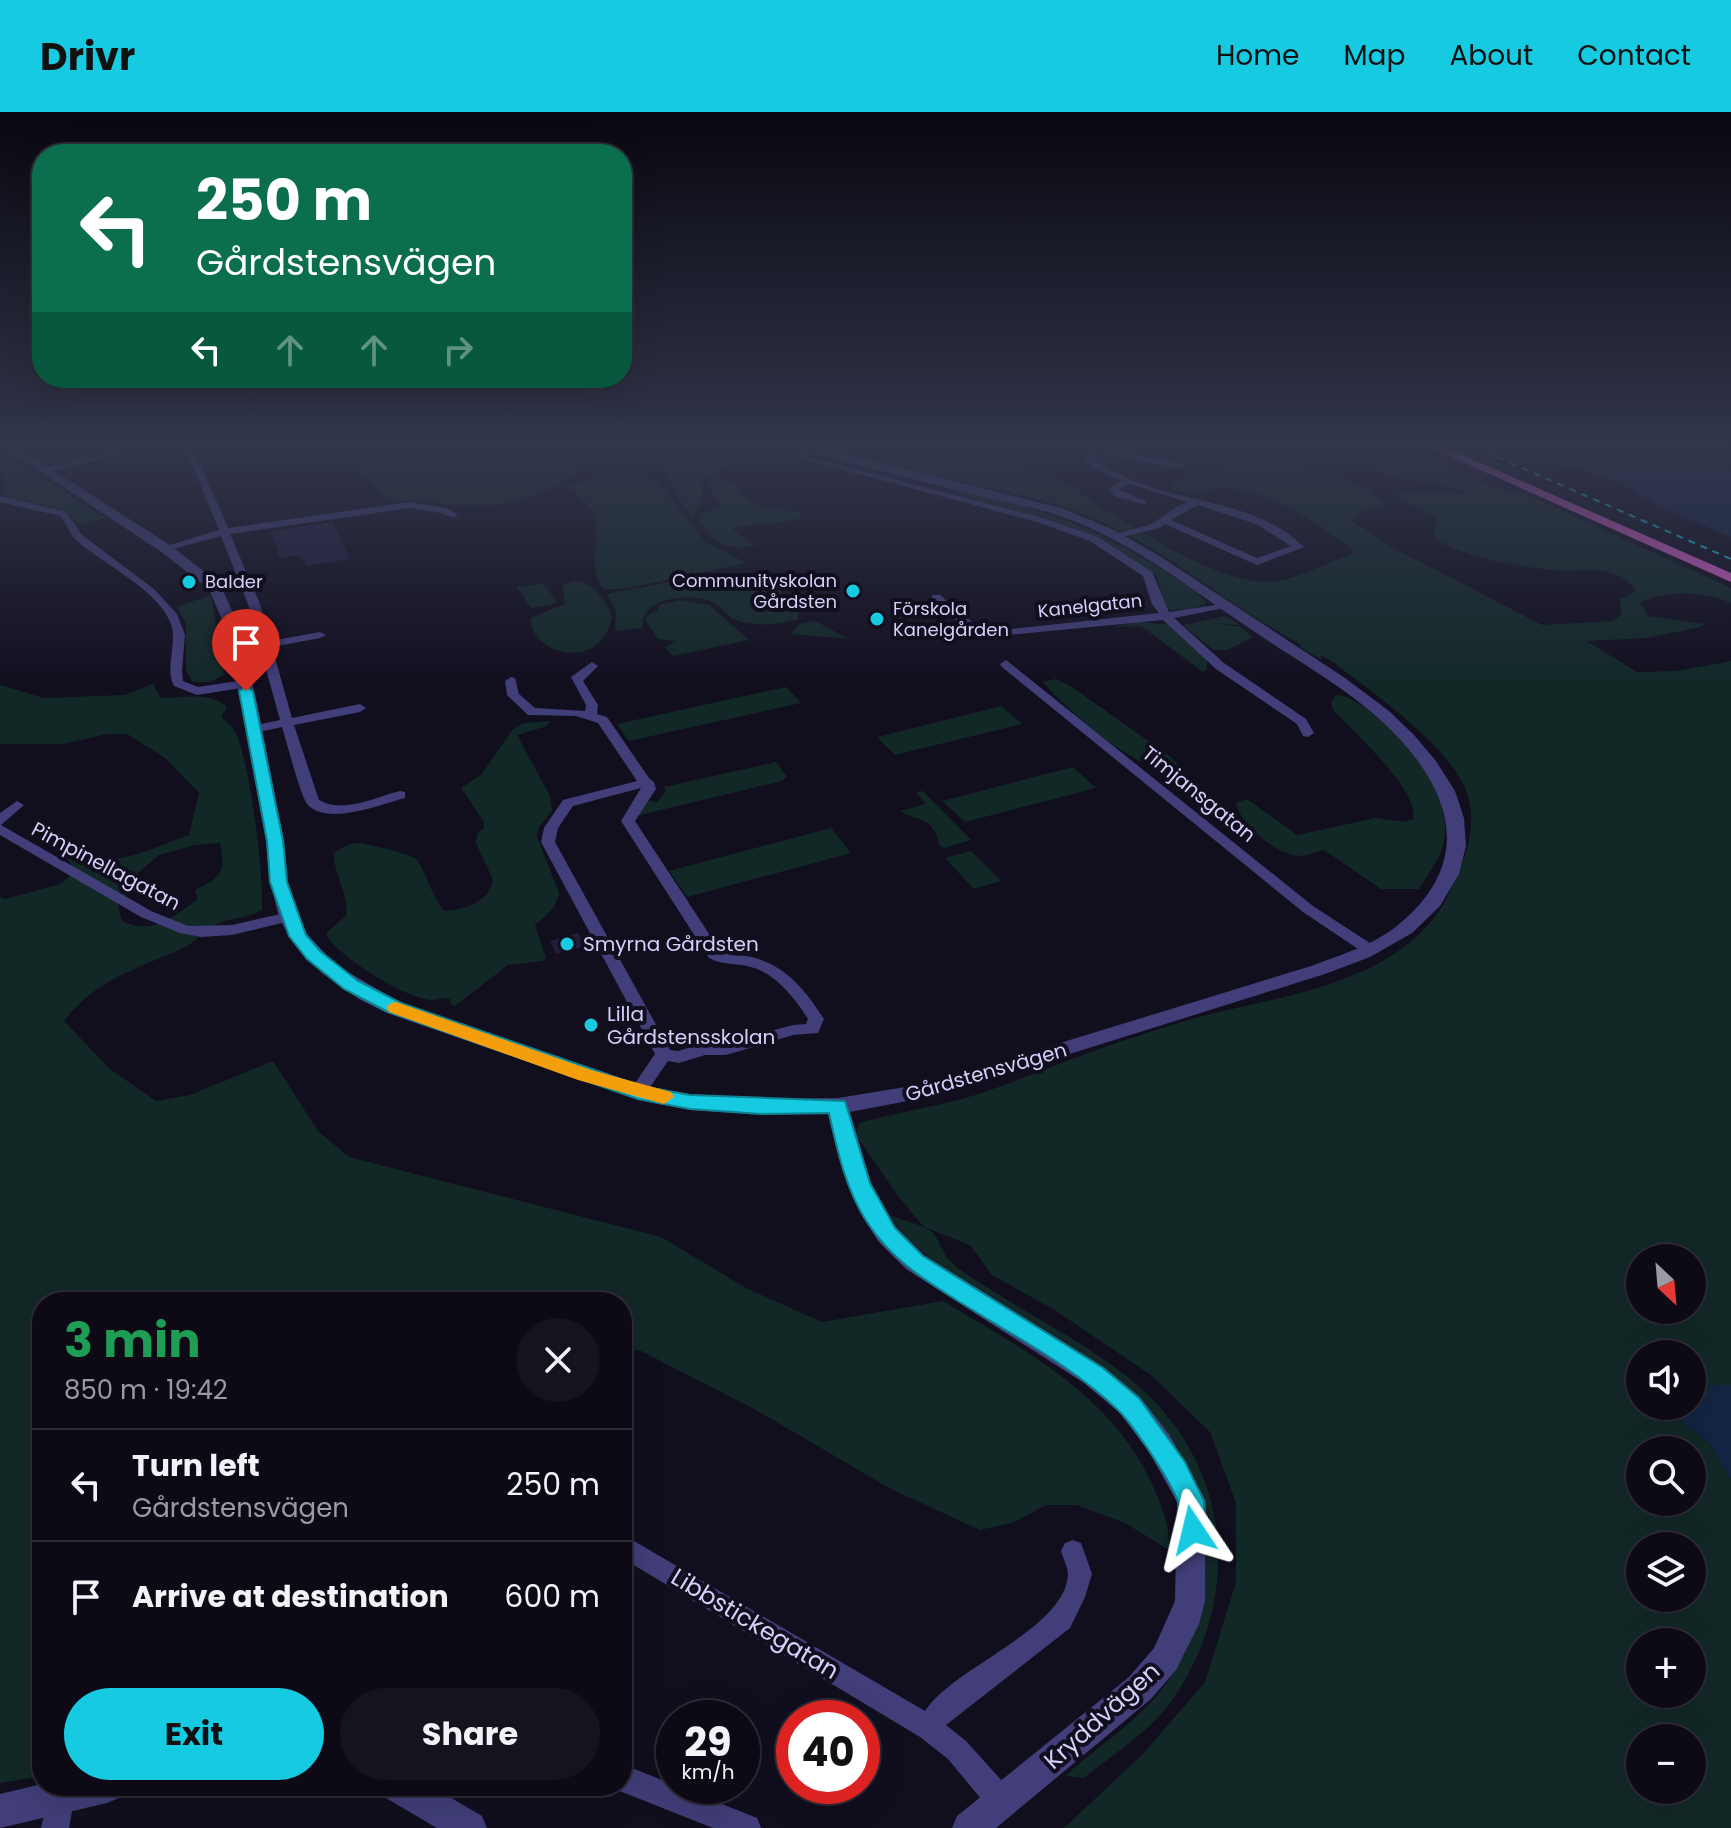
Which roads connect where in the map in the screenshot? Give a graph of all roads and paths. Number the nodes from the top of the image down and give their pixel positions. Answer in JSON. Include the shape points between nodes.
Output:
{"nodes":[{"id":1,"x":73,"y":527,"type":"edge"},
{"id":2,"x":133,"y":527,"type":"edge"},
{"id":3,"x":222,"y":527,"type":"edge"},
{"id":4,"x":258,"y":527,"type":"edge"},
{"id":5,"x":1060,"y":527,"type":"edge"},
{"id":6,"x":1093,"y":527,"type":"edge"},
{"id":7,"x":1147,"y":527,"type":"edge"},
{"id":8,"x":1179,"y":527,"type":"edge"},
{"id":9,"x":1268,"y":527,"type":"edge"},
{"id":10,"x":1616,"y":527,"type":"edge"},
{"id":11,"x":1631,"y":527,"type":"edge"},
{"id":12,"x":224,"y":532,"type":"junction"},
{"id":13,"x":1117,"y":537,"type":"junction"},
{"id":14,"x":165,"y":548,"type":"junction"},
{"id":15,"x":1731,"y":571,"type":"edge"},
{"id":16,"x":1731,"y":578,"type":"edge"},
{"id":17,"x":936,"y":597,"type":"dead end"},
{"id":18,"x":1225,"y":605,"type":"junction"},
{"id":19,"x":1166,"y":616,"type":"junction"},
{"id":20,"x":320,"y":635,"type":"dead end"},
{"id":21,"x":266,"y":645,"type":"junction"},
{"id":22,"x":1006,"y":664,"type":"dead end"},
{"id":23,"x":592,"y":666,"type":"dead end"},
{"id":24,"x":511,"y":681,"type":"dead end"},
{"id":25,"x":244,"y":684,"type":"junction"},
{"id":26,"x":360,"y":708,"type":"dead end"},
{"id":27,"x":591,"y":714,"type":"junction"},
{"id":28,"x":286,"y":722,"type":"junction"},
{"id":29,"x":255,"y":729,"type":"junction"},
{"id":30,"x":1308,"y":733,"type":"dead end"},
{"id":31,"x":647,"y":782,"type":"junction"},
{"id":32,"x":400,"y":795,"type":"dead end"},
{"id":33,"x":17,"y":805,"type":"dead end"},
{"id":34,"x":0,"y":821,"type":"edge"},
{"id":35,"x":0,"y":829,"type":"edge"},
{"id":36,"x":289,"y":917,"type":"junction"},
{"id":37,"x":1370,"y":950,"type":"junction"},
{"id":38,"x":664,"y":1054,"type":"junction"},
{"id":39,"x":638,"y":1092,"type":"junction"},
{"id":40,"x":838,"y":1106,"type":"junction"},
{"id":41,"x":632,"y":1551,"type":"edge"},
{"id":42,"x":1073,"y":1551,"type":"dead end"},
{"id":43,"x":929,"y":1728,"type":"junction"},
{"id":44,"x":632,"y":1782,"type":"edge"},
{"id":45,"x":88,"y":1796,"type":"edge"},
{"id":46,"x":415,"y":1796,"type":"edge"},
{"id":47,"x":1002,"y":1802,"type":"junction"},
{"id":48,"x":0,"y":1811,"type":"edge"},
{"id":49,"x":58,"y":1812,"type":"edge"},
{"id":50,"x":470,"y":1828,"type":"edge"},
{"id":51,"x":747,"y":1828,"type":"edge"},
{"id":52,"x":969,"y":1828,"type":"edge"}],
"edges":[{"from":1,"to":25,"type":"street","via":[[176,621],[178,683],[197,691]]},
{"from":2,"to":14,"type":"street","name":"Gårdstensvägen"},
{"from":3,"to":12,"type":"street"},
{"from":4,"to":12,"type":"street"},
{"from":5,"to":19,"type":"street","name":"Kanelgatan","via":[[1094,539],[1148,574]]},
{"from":6,"to":13,"type":"street","name":"Gårdstensvägen"},
{"from":7,"to":13,"type":"street"},
{"from":8,"to":9,"type":"street","via":[[1257,562],[1299,547]]},
{"from":10,"to":16,"type":"highway"},
{"from":11,"to":15,"type":"highway"},
{"from":12,"to":14,"type":"street"},
{"from":12,"to":21,"type":"street"},
{"from":13,"to":18,"type":"street","name":"Gårdstensvägen"},
{"from":14,"to":25,"type":"street","name":"Gårdstensvägen","via":[[215,587],[230,622]]},
{"from":17,"to":19,"type":"street","name":"Kanelgatan","via":[[981,636]]},
{"from":18,"to":19,"type":"street","name":"Kanelgatan"},
{"from":18,"to":37,"type":"street","name":"Gårdstensvägen","via":[[1384,715],[1434,767],[1454,805],[1459,840],[1447,882],[1414,921]]},
{"from":19,"to":30,"type":"street","name":"Kanelgatan","via":[[1220,666],[1302,722]]},
{"from":20,"to":21,"type":"street"},
{"from":21,"to":28,"type":"street"},
{"from":22,"to":37,"type":"street","name":"Timjansgatan","via":[[1308,909]]},
{"from":23,"to":27,"type":"street","via":[[577,677],[592,705]]},
{"from":24,"to":27,"type":"street","via":[[513,695],[532,712]]},
{"from":25,"to":29,"type":"street","name":"Gårdstensvägen"},
{"from":26,"to":28,"type":"street"},
{"from":27,"to":31,"type":"street","via":[[607,724]]},
{"from":28,"to":29,"type":"street"},
{"from":28,"to":32,"type":"street","via":[[317,806],[341,808]]},
{"from":29,"to":36,"type":"street","name":"Gårdstensvägen"},
{"from":31,"to":38,"type":"street","via":[[568,803],[548,842]]},
{"from":31,"to":38,"type":"street","via":[[649,789],[628,821],[715,955],[783,975],[816,1019],[812,1029],[726,1049],[679,1057]]},
{"from":33,"to":34,"type":"street","name":"Pimpinellagatan"},
{"from":35,"to":36,"type":"street","name":"Pimpinellagatan","via":[[146,914],[185,930],[232,930]]},
{"from":36,"to":39,"type":"street","name":"Gårdstensvägen","via":[[313,955],[366,994]]},
{"from":37,"to":40,"type":"street","name":"Gårdstensvägen","via":[[931,1090]]},
{"from":38,"to":39,"type":"street"},
{"from":39,"to":40,"type":"street","name":"Gårdstensvägen","via":[[690,1102]]},
{"from":40,"to":47,"type":"street","name":"Kryddvägen","via":[[859,1183],[887,1234],[915,1262],[1094,1375],[1130,1405],[1159,1443],[1191,1501],[1190,1601],[1165,1659],[1140,1688]]},
{"from":41,"to":43,"type":"street","name":"Libbstickegatan"},
{"from":42,"to":43,"type":"street","via":[[1080,1574],[1061,1620],[951,1703]]},
{"from":43,"to":47,"type":"street","name":"Libbstickegatan","via":[[957,1750]]},
{"from":44,"to":51,"type":"street"},
{"from":45,"to":49,"type":"street"},
{"from":46,"to":50,"type":"street"},
{"from":47,"to":52,"type":"street","name":"Kryddvägen"},
{"from":48,"to":49,"type":"street"}]}
